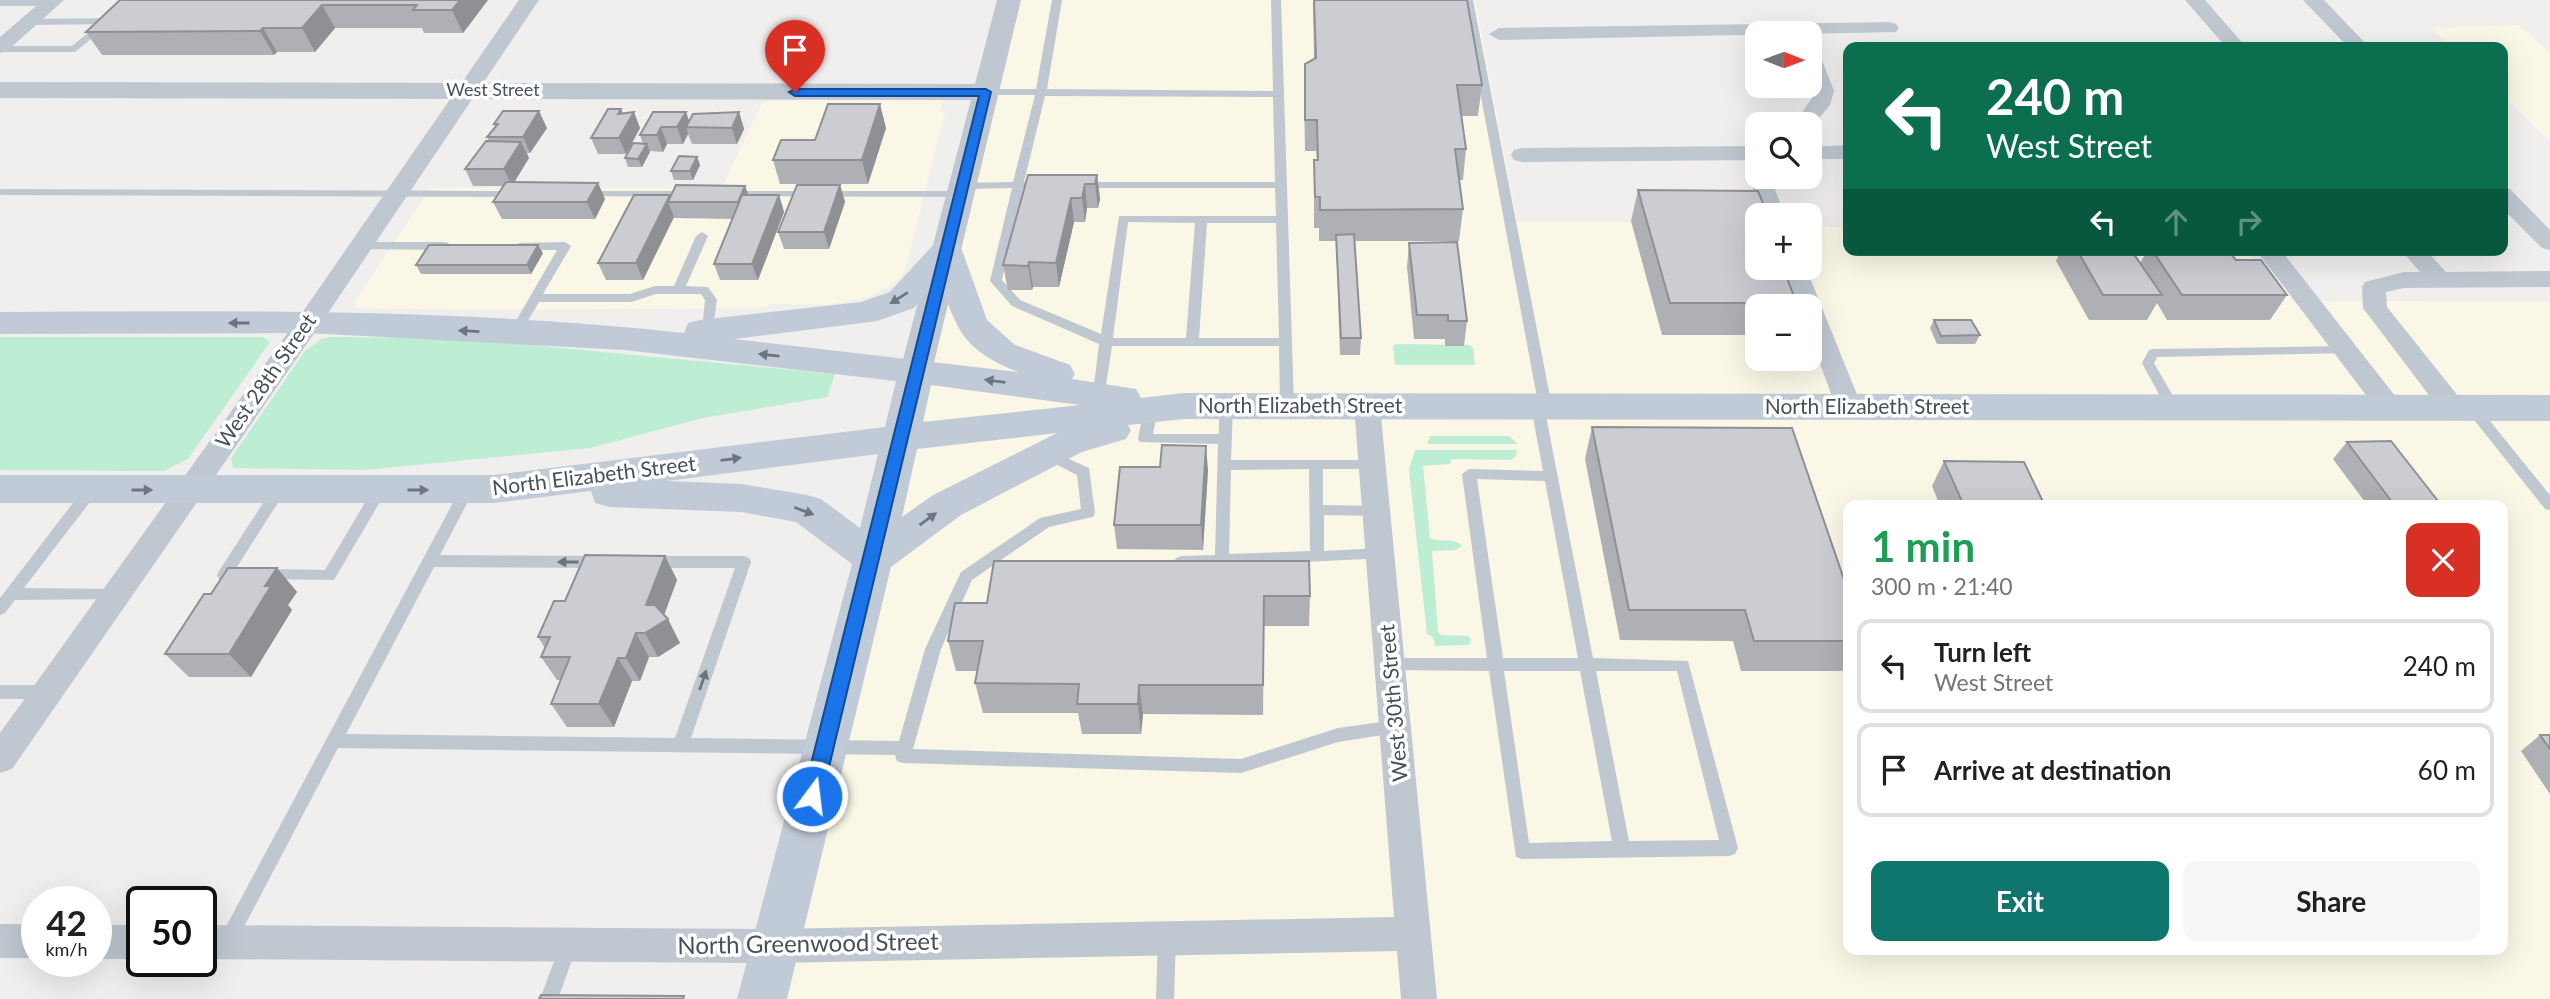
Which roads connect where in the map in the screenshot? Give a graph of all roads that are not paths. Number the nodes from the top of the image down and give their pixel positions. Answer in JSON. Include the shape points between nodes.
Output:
{"nodes":[{"id":1,"x":145,"y":0,"type":"edge"},
{"id":2,"x":528,"y":0,"type":"edge"},
{"id":3,"x":1009,"y":0,"type":"edge"},
{"id":4,"x":1057,"y":0,"type":"edge"},
{"id":5,"x":1276,"y":0,"type":"edge"},
{"id":6,"x":1468,"y":0,"type":"edge"},
{"id":7,"x":2195,"y":0,"type":"edge"},
{"id":8,"x":2313,"y":0,"type":"edge"},
{"id":9,"x":52,"y":2,"type":"edge"},
{"id":10,"x":0,"y":4,"type":"edge"},
{"id":11,"x":112,"y":8,"type":"edge"},
{"id":12,"x":29,"y":22,"type":"junction"},
{"id":13,"x":96,"y":23,"type":"junction"},
{"id":14,"x":1889,"y":28,"type":"dead end"},
{"id":15,"x":1822,"y":30,"type":"edge"},
{"id":16,"x":1745,"y":32,"type":"edge"},
{"id":17,"x":92,"y":34,"type":"edge"},
{"id":18,"x":1499,"y":34,"type":"dead end"},
{"id":19,"x":2232,"y":42,"type":"edge"},
{"id":20,"x":2354,"y":42,"type":"edge"},
{"id":21,"x":0,"y":48,"type":"edge"},
{"id":22,"x":1822,"y":79,"type":"edge"},
{"id":23,"x":0,"y":90,"type":"edge"},
{"id":24,"x":467,"y":90,"type":"junction"},
{"id":25,"x":986,"y":92,"type":"junction"},
{"id":26,"x":1041,"y":92,"type":"junction"},
{"id":27,"x":1278,"y":94,"type":"junction"},
{"id":28,"x":1815,"y":112,"type":"edge"},
{"id":29,"x":1843,"y":152,"type":"edge"},
{"id":30,"x":1822,"y":153,"type":"edge"},
{"id":31,"x":1522,"y":155,"type":"dead end"},
{"id":32,"x":1745,"y":159,"type":"edge"},
{"id":33,"x":1018,"y":185,"type":"junction"},
{"id":34,"x":1032,"y":185,"type":"edge"},
{"id":35,"x":1074,"y":185,"type":"edge"},
{"id":36,"x":1282,"y":185,"type":"junction"},
{"id":37,"x":962,"y":190,"type":"junction"},
{"id":38,"x":0,"y":192,"type":"edge"},
{"id":39,"x":395,"y":193,"type":"junction"},
{"id":40,"x":533,"y":194,"type":"edge"},
{"id":41,"x":574,"y":194,"type":"edge"},
{"id":42,"x":698,"y":194,"type":"edge"},
{"id":43,"x":712,"y":194,"type":"edge"},
{"id":44,"x":2508,"y":200,"type":"edge"},
{"id":45,"x":1282,"y":219,"type":"junction"},
{"id":46,"x":1201,"y":220,"type":"junction"},
{"id":47,"x":702,"y":236,"type":"dead end"},
{"id":48,"x":2550,"y":243,"type":"edge"},
{"id":49,"x":359,"y":246,"type":"junction"},
{"id":50,"x":455,"y":246,"type":"edge"},
{"id":51,"x":510,"y":246,"type":"edge"},
{"id":52,"x":946,"y":250,"type":"junction"},
{"id":53,"x":2273,"y":256,"type":"edge"},
{"id":54,"x":2418,"y":256,"type":"edge"},
{"id":55,"x":2438,"y":278,"type":"junction"},
{"id":56,"x":2550,"y":279,"type":"edge"},
{"id":57,"x":678,"y":290,"type":"junction"},
{"id":58,"x":535,"y":298,"type":"junction"},
{"id":59,"x":307,"y":322,"type":"junction"},
{"id":60,"x":0,"y":323,"type":"edge"},
{"id":61,"x":708,"y":330,"type":"junction"},
{"id":62,"x":515,"y":333,"type":"junction"},
{"id":63,"x":625,"y":338,"type":"junction"},
{"id":64,"x":1822,"y":339,"type":"edge"},
{"id":65,"x":1107,"y":342,"type":"junction"},
{"id":66,"x":1286,"y":342,"type":"junction"},
{"id":67,"x":1192,"y":343,"type":"junction"},
{"id":68,"x":2346,"y":350,"type":"junction"},
{"id":69,"x":916,"y":371,"type":"junction"},
{"id":70,"x":1100,"y":385,"type":"junction"},
{"id":71,"x":1184,"y":406,"type":"junction"},
{"id":72,"x":1367,"y":406,"type":"junction"},
{"id":73,"x":1287,"y":407,"type":"junction"},
{"id":74,"x":1542,"y":407,"type":"junction"},
{"id":75,"x":1849,"y":407,"type":"junction"},
{"id":76,"x":2173,"y":408,"type":"junction"},
{"id":77,"x":2390,"y":408,"type":"junction"},
{"id":78,"x":2462,"y":408,"type":"junction"},
{"id":79,"x":2550,"y":408,"type":"edge"},
{"id":80,"x":1149,"y":418,"type":"junction"},
{"id":81,"x":1226,"y":423,"type":"junction"},
{"id":82,"x":901,"y":438,"type":"junction"},
{"id":83,"x":1047,"y":454,"type":"junction"},
{"id":84,"x":1316,"y":464,"type":"junction"},
{"id":85,"x":1371,"y":464,"type":"junction"},
{"id":86,"x":1225,"y":465,"type":"junction"},
{"id":87,"x":1551,"y":476,"type":"junction"},
{"id":88,"x":0,"y":489,"type":"edge"},
{"id":89,"x":480,"y":489,"type":"junction"},
{"id":90,"x":92,"y":490,"type":"junction"},
{"id":91,"x":188,"y":490,"type":"junction"},
{"id":92,"x":279,"y":490,"type":"junction"},
{"id":93,"x":380,"y":490,"type":"junction"},
{"id":94,"x":2550,"y":505,"type":"edge"},
{"id":95,"x":1317,"y":510,"type":"junction"},
{"id":96,"x":1376,"y":511,"type":"junction"},
{"id":97,"x":1380,"y":554,"type":"junction"},
{"id":98,"x":1317,"y":556,"type":"junction"},
{"id":99,"x":873,"y":559,"type":"junction"},
{"id":100,"x":1222,"y":560,"type":"junction"},
{"id":101,"x":430,"y":561,"type":"junction"},
{"id":102,"x":1161,"y":563,"type":"edge"},
{"id":103,"x":11,"y":594,"type":"junction"},
{"id":104,"x":114,"y":595,"type":"junction"},
{"id":105,"x":0,"y":609,"type":"edge"},
{"id":106,"x":1390,"y":664,"type":"junction"},
{"id":107,"x":1496,"y":665,"type":"junction"},
{"id":108,"x":1587,"y":665,"type":"junction"},
{"id":109,"x":0,"y":692,"type":"edge"},
{"id":110,"x":46,"y":692,"type":"junction"},
{"id":111,"x":1396,"y":727,"type":"junction"},
{"id":112,"x":335,"y":741,"type":"junction"},
{"id":113,"x":681,"y":745,"type":"junction"},
{"id":114,"x":825,"y":746,"type":"junction"},
{"id":115,"x":905,"y":748,"type":"junction"},
{"id":116,"x":0,"y":759,"type":"edge"},
{"id":117,"x":1622,"y":849,"type":"junction"},
{"id":118,"x":1415,"y":934,"type":"junction"},
{"id":119,"x":217,"y":937,"type":"edge"},
{"id":120,"x":1167,"y":939,"type":"junction"},
{"id":121,"x":0,"y":941,"type":"edge"},
{"id":122,"x":21,"y":941,"type":"edge"},
{"id":123,"x":217,"y":942,"type":"edge"},
{"id":124,"x":568,"y":945,"type":"junction"},
{"id":125,"x":774,"y":946,"type":"junction"},
{"id":126,"x":549,"y":999,"type":"edge"},
{"id":127,"x":762,"y":999,"type":"edge"},
{"id":128,"x":1165,"y":999,"type":"edge"},
{"id":129,"x":1419,"y":999,"type":"edge"}],
"edges":[{"from":1,"to":13,"type":"lane","via":[[126,17]]},
{"from":2,"to":24,"type":"street","name":"West 28th Street"},
{"from":3,"to":25,"type":"street"},
{"from":4,"to":26,"type":"lane"},
{"from":5,"to":27,"type":"lane"},
{"from":6,"to":74,"type":"lane"},
{"from":7,"to":19,"type":"street"},
{"from":8,"to":20,"type":"street"},
{"from":9,"to":10,"type":"lane"},
{"from":9,"to":12,"type":"street"},
{"from":11,"to":13,"type":"lane"},
{"from":12,"to":13,"type":"lane"},
{"from":12,"to":21,"type":"street"},
{"from":14,"to":15,"type":"street"},
{"from":16,"to":18,"type":"street"},
{"from":17,"to":21,"type":"lane","via":[[75,49]]},
{"from":22,"to":28,"type":"street","via":[[1823,103]]},
{"from":23,"to":24,"type":"street","name":"West Street"},
{"from":24,"to":25,"type":"street","name":"West Street"},
{"from":24,"to":39,"type":"street","name":"West 28th Street"},
{"from":25,"to":26,"type":"lane"},
{"from":25,"to":37,"type":"street"},
{"from":26,"to":27,"type":"lane"},
{"from":26,"to":33,"type":"lane"},
{"from":27,"to":36,"type":"lane"},
{"from":29,"to":30,"type":"street"},
{"from":31,"to":32,"type":"street"},
{"from":33,"to":34,"type":"lane"},
{"from":33,"to":37,"type":"lane"},
{"from":33,"to":65,"type":"lane","via":[[996,281],[1016,303]]},
{"from":35,"to":36,"type":"lane"},
{"from":36,"to":45,"type":"lane"},
{"from":37,"to":43,"type":"lane"},
{"from":37,"to":52,"type":"street"},
{"from":38,"to":39,"type":"lane"},
{"from":39,"to":40,"type":"lane"},
{"from":39,"to":49,"type":"street","name":"West 28th Street"},
{"from":41,"to":42,"type":"lane"},
{"from":44,"to":48,"type":"street"},
{"from":45,"to":46,"type":"lane"},
{"from":45,"to":66,"type":"lane"},
{"from":46,"to":65,"type":"lane","via":[[1123,218]]},
{"from":46,"to":67,"type":"lane"},
{"from":47,"to":57,"type":"lane"},
{"from":49,"to":50,"type":"lane"},
{"from":49,"to":59,"type":"street","name":"West 28th Street"},
{"from":51,"to":58,"type":"lane","via":[[565,246]]},
{"from":52,"to":61,"type":"main road","one_way":true,"via":[[902,300],[865,313]]},
{"from":52,"to":69,"type":"street"},
{"from":52,"to":70,"type":"main road","via":[[972,325],[1003,354],[1044,371]]},
{"from":53,"to":68,"type":"street"},
{"from":54,"to":55,"type":"street"},
{"from":55,"to":56,"type":"street"},
{"from":55,"to":78,"type":"street","via":[[2404,279],[2374,287],[2375,308]]},
{"from":57,"to":58,"type":"lane","via":[[655,290],[631,298]]},
{"from":57,"to":61,"type":"lane","via":[[704,290],[711,300]]},
{"from":58,"to":62,"type":"lane"},
{"from":59,"to":60,"type":"main road","name":"North Elizabeth Street","one_way":true},
{"from":62,"to":59,"type":"main road","name":"North Elizabeth Street","one_way":true},
{"from":59,"to":91,"type":"street","name":"West 28th Street"},
{"from":61,"to":63,"type":"main road"},
{"from":62,"to":63,"type":"main road","name":"North Elizabeth Street"},
{"from":69,"to":63,"type":"main road","name":"North Elizabeth Street","one_way":true},
{"from":64,"to":75,"type":"street"},
{"from":65,"to":67,"type":"lane"},
{"from":65,"to":70,"type":"lane"},
{"from":66,"to":67,"type":"lane"},
{"from":66,"to":73,"type":"lane"},
{"from":68,"to":76,"type":"lane","via":[[2153,353],[2148,363]]},
{"from":68,"to":77,"type":"street"},
{"from":71,"to":69,"type":"main road","name":"North Elizabeth Street","one_way":true},
{"from":69,"to":82,"type":"main road"},
{"from":70,"to":71,"type":"main road"},
{"from":71,"to":80,"type":"main road"},
{"from":71,"to":81,"type":"main road","name":"North Elizabeth Street"},
{"from":71,"to":82,"type":"main road","name":"North Elizabeth Street"},
{"from":72,"to":73,"type":"main road","name":"North Elizabeth Street"},
{"from":72,"to":74,"type":"main road","name":"North Elizabeth Street"},
{"from":72,"to":85,"type":"street","name":"West 30th Street"},
{"from":73,"to":81,"type":"main road","name":"North Elizabeth Street"},
{"from":74,"to":75,"type":"main road","name":"North Elizabeth Street"},
{"from":74,"to":87,"type":"lane"},
{"from":75,"to":76,"type":"main road","name":"North Elizabeth Street"},
{"from":76,"to":77,"type":"main road","name":"North Elizabeth Street"},
{"from":77,"to":78,"type":"main road","name":"North Elizabeth Street"},
{"from":78,"to":79,"type":"main road","name":"North Elizabeth Street"},
{"from":78,"to":94,"type":"lane"},
{"from":80,"to":81,"type":"lane","via":[[1144,439]]},
{"from":80,"to":83,"type":"main road"},
{"from":81,"to":86,"type":"lane"},
{"from":89,"to":82,"type":"main road","name":"North Elizabeth Street","one_way":true},
{"from":82,"to":99,"type":"main road"},
{"from":99,"to":83,"type":"main road","one_way":true,"via":[[947,505]]},
{"from":83,"to":115,"type":"lane","via":[[1084,472],[1088,513],[1045,522],[966,576],[933,649]]},
{"from":84,"to":85,"type":"lane"},
{"from":84,"to":86,"type":"lane"},
{"from":84,"to":95,"type":"lane"},
{"from":85,"to":96,"type":"street","name":"West 30th Street"},
{"from":86,"to":100,"type":"lane"},
{"from":87,"to":107,"type":"lane","via":[[1469,474]]},
{"from":87,"to":108,"type":"lane"},
{"from":88,"to":90,"type":"main road","name":"North Elizabeth Street"},
{"from":93,"to":89,"type":"main road","name":"North Elizabeth Street","one_way":true},
{"from":89,"to":99,"type":"main road","one_way":true,"via":[[741,498],[807,509]]},
{"from":89,"to":101,"type":"lane"},
{"from":90,"to":91,"type":"main road","name":"North Elizabeth Street","one_way":true},
{"from":90,"to":103,"type":"lane"},
{"from":91,"to":92,"type":"main road","name":"North Elizabeth Street"},
{"from":91,"to":104,"type":"street","name":"West 28th Street"},
{"from":92,"to":93,"type":"main road","name":"North Elizabeth Street"},
{"from":92,"to":93,"type":"lane","via":[[224,575],[329,576]]},
{"from":95,"to":96,"type":"lane"},
{"from":95,"to":98,"type":"lane"},
{"from":96,"to":97,"type":"street","name":"West 30th Street"},
{"from":97,"to":98,"type":"lane"},
{"from":97,"to":106,"type":"street","name":"West 30th Street"},
{"from":98,"to":100,"type":"lane"},
{"from":99,"to":114,"type":"main road"},
{"from":100,"to":102,"type":"lane"},
{"from":101,"to":112,"type":"lane"},
{"from":113,"to":101,"type":"lane","one_way":true,"via":[[744,562]]},
{"from":103,"to":104,"type":"lane"},
{"from":103,"to":105,"type":"lane"},
{"from":104,"to":110,"type":"street","name":"West 28th Street"},
{"from":106,"to":107,"type":"lane"},
{"from":106,"to":111,"type":"street","name":"West 30th Street"},
{"from":107,"to":108,"type":"lane"},
{"from":107,"to":117,"type":"lane","via":[[1522,850]]},
{"from":108,"to":117,"type":"lane"},
{"from":108,"to":117,"type":"lane","via":[[1683,665],[1729,848]]},
{"from":109,"to":110,"type":"lane"},
{"from":110,"to":116,"type":"street","name":"West 28th Street"},
{"from":111,"to":115,"type":"lane","via":[[1338,735],[1241,766],[903,755]]},
{"from":111,"to":118,"type":"street","name":"West 30th Street"},
{"from":112,"to":113,"type":"lane"},
{"from":112,"to":119,"type":"lane"},
{"from":113,"to":114,"type":"lane"},
{"from":114,"to":115,"type":"lane"},
{"from":114,"to":125,"type":"main road"},
{"from":118,"to":120,"type":"street","name":"North Greenwood Street"},
{"from":118,"to":129,"type":"street","name":"West 30th Street"},
{"from":120,"to":125,"type":"street","name":"North Greenwood Street"},
{"from":120,"to":128,"type":"lane"},
{"from":121,"to":122,"type":"street"},
{"from":123,"to":124,"type":"street","name":"North Greenwood Street"},
{"from":124,"to":125,"type":"street","name":"North Greenwood Street"},
{"from":124,"to":126,"type":"lane"},
{"from":125,"to":127,"type":"main road"}]}
